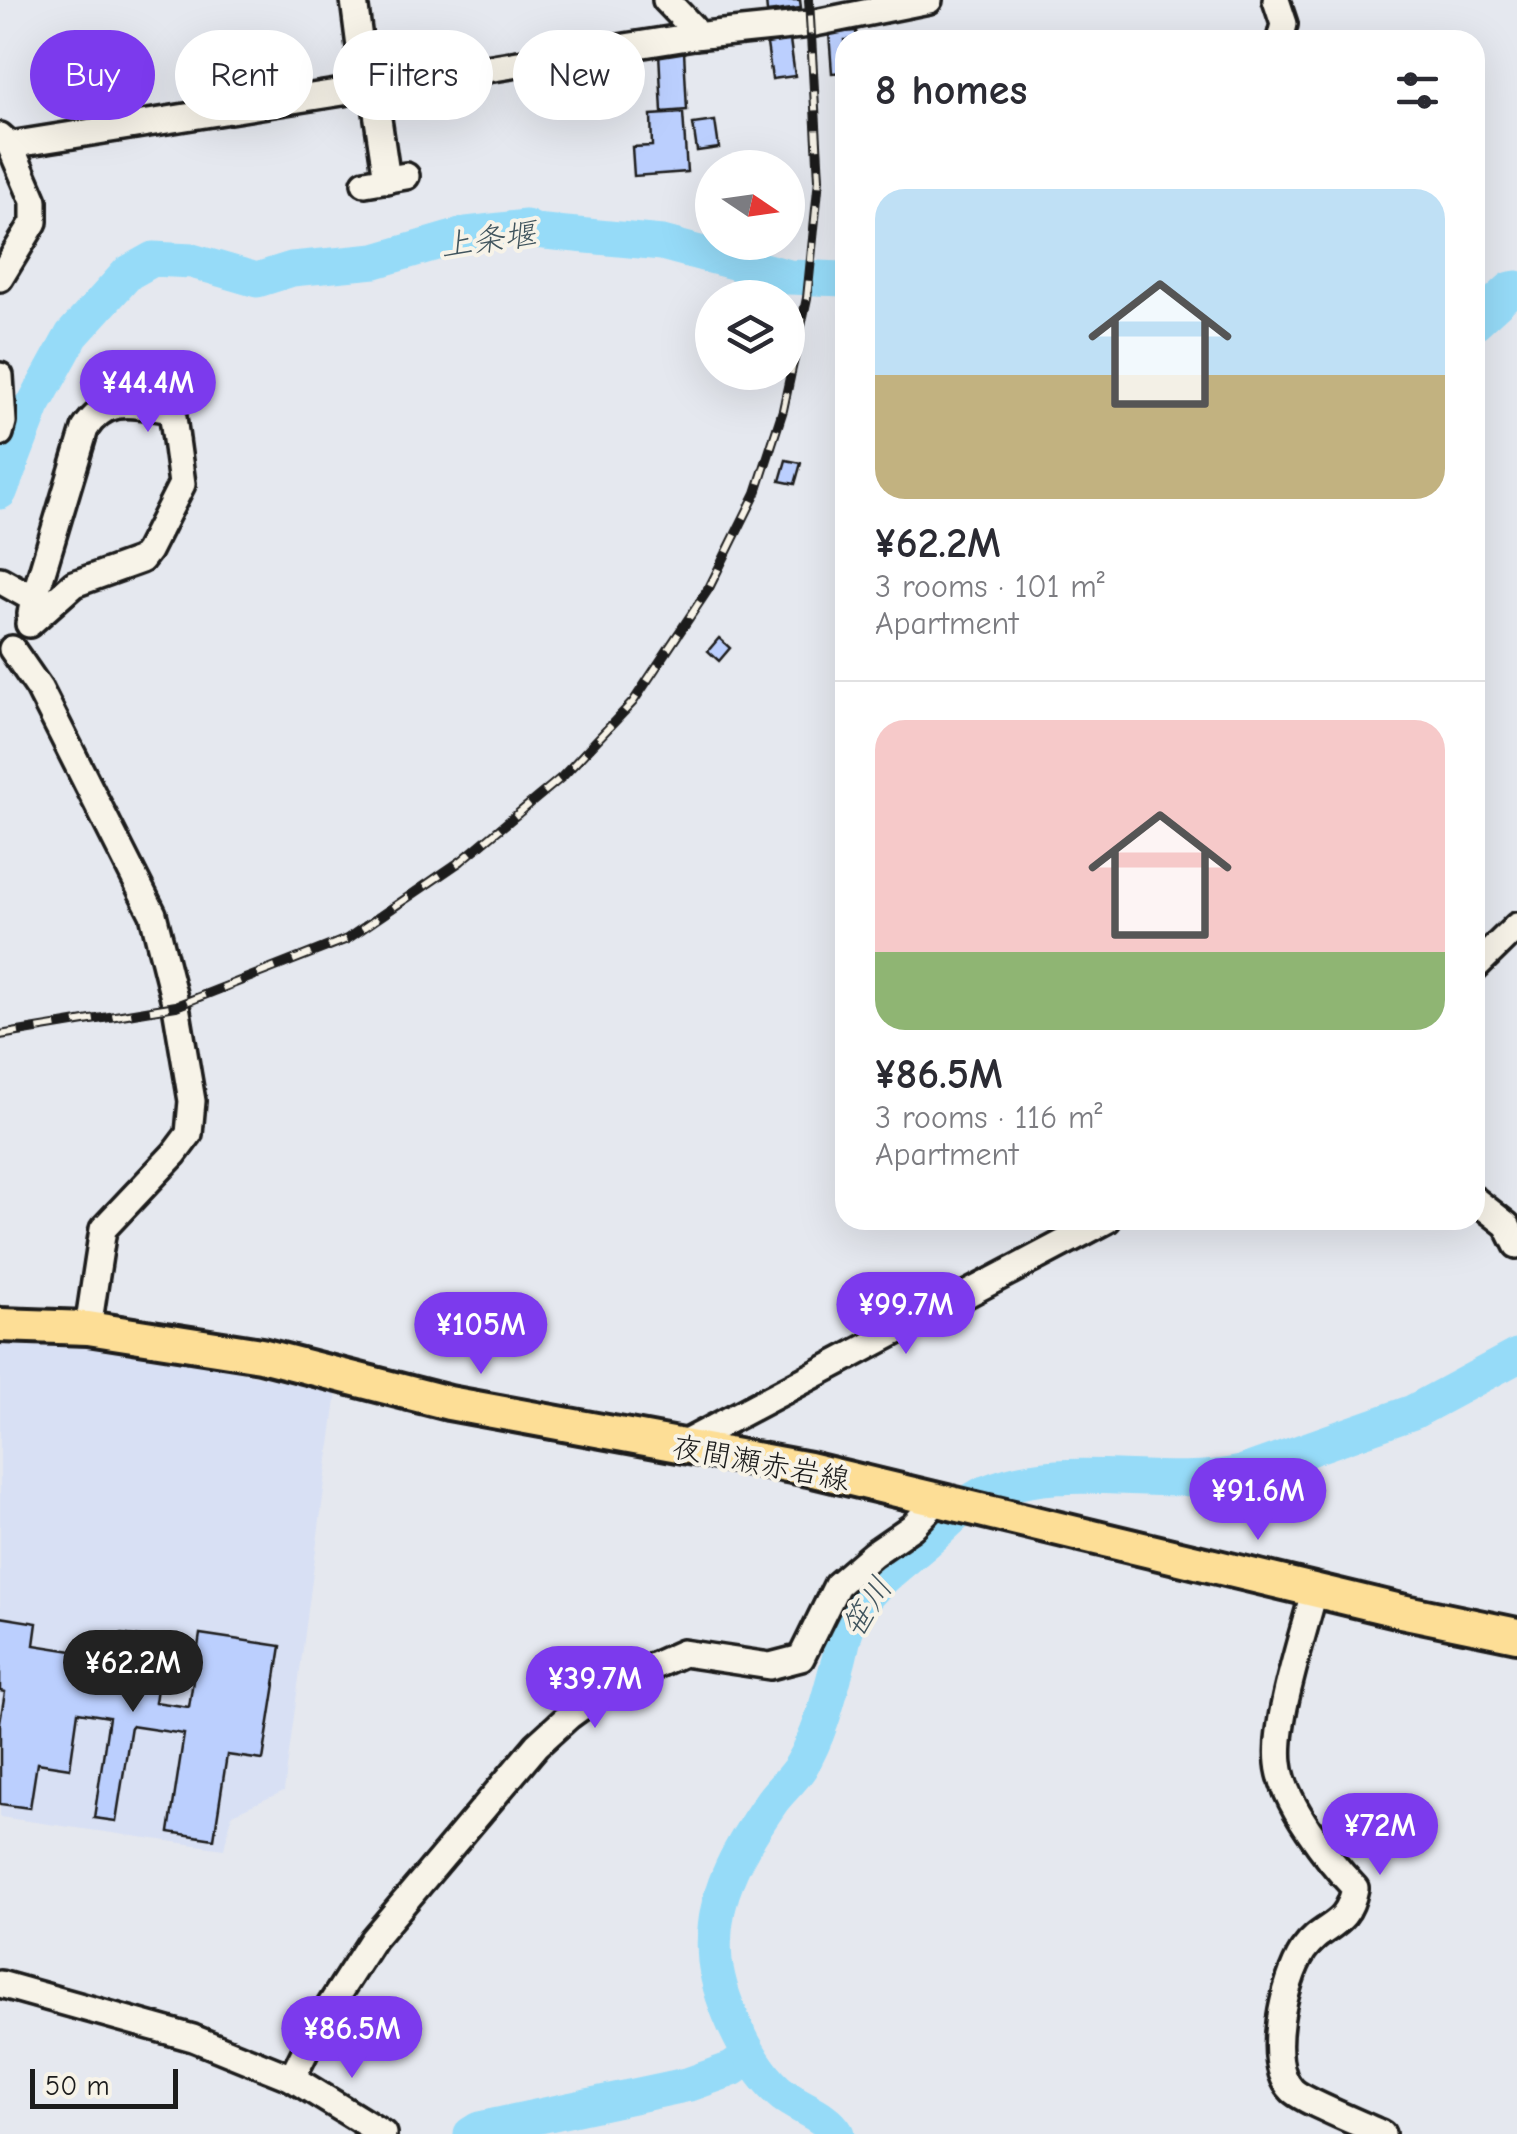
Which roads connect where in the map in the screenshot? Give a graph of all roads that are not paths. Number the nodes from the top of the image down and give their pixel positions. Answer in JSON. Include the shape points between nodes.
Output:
{"nodes":[{"id":1,"x":354,"y":0,"type":"edge"},
{"id":2,"x":666,"y":0,"type":"edge"},
{"id":3,"x":929,"y":0,"type":"edge"},
{"id":4,"x":1276,"y":0,"type":"edge"},
{"id":5,"x":359,"y":30,"type":"edge"},
{"id":6,"x":1282,"y":30,"type":"edge"},
{"id":7,"x":694,"y":36,"type":"junction"},
{"id":8,"x":493,"y":67,"type":"edge"},
{"id":9,"x":333,"y":91,"type":"edge"},
{"id":10,"x":375,"y":120,"type":"edge"},
{"id":11,"x":5,"y":140,"type":"edge"},
{"id":12,"x":386,"y":180,"type":"dead end"},
{"id":13,"x":0,"y":278,"type":"edge"},
{"id":14,"x":0,"y":376,"type":"edge"},
{"id":15,"x":0,"y":433,"type":"edge"},
{"id":16,"x":0,"y":580,"type":"edge"},
{"id":17,"x":32,"y":612,"type":"junction"},
{"id":18,"x":6,"y":654,"type":"edge"},
{"id":19,"x":1517,"y":926,"type":"edge"},
{"id":20,"x":1485,"y":957,"type":"edge"},
{"id":21,"x":1485,"y":1208,"type":"edge"},
{"id":22,"x":1089,"y":1230,"type":"edge"},
{"id":23,"x":1517,"y":1245,"type":"edge"},
{"id":24,"x":0,"y":1325,"type":"edge"},
{"id":25,"x":88,"y":1328,"type":"junction"},
{"id":26,"x":678,"y":1446,"type":"junction"},
{"id":27,"x":945,"y":1502,"type":"junction"},
{"id":28,"x":1315,"y":1588,"type":"junction"},
{"id":29,"x":1517,"y":1635,"type":"edge"},
{"id":30,"x":0,"y":1984,"type":"edge"},
{"id":31,"x":292,"y":2078,"type":"junction"},
{"id":32,"x":383,"y":2134,"type":"edge"},
{"id":33,"x":1382,"y":2134,"type":"edge"}],
"edges":[{"from":1,"to":5,"type":"street"},
{"from":2,"to":7,"type":"street"},
{"from":3,"to":7,"type":"street","via":[[810,24]]},
{"from":4,"to":6,"type":"street"},
{"from":7,"to":8,"type":"street"},
{"from":9,"to":11,"type":"street"},
{"from":10,"to":12,"type":"street"},
{"from":11,"to":13,"type":"street","via":[[34,200],[34,222]]},
{"from":14,"to":15,"type":"street"},
{"from":16,"to":17,"type":"street"},
{"from":17,"to":17,"type":"street","via":[[85,429],[96,412],[113,404],[172,410],[182,484],[148,550],[141,560],[74,584]]},
{"from":17,"to":18,"type":"street"},
{"from":18,"to":25,"type":"street","via":[[38,688],[153,914],[192,1101],[189,1134],[103,1228]]},
{"from":19,"to":20,"type":"street"},
{"from":21,"to":23,"type":"street","via":[[1508,1225]]},
{"from":22,"to":26,"type":"street"},
{"from":24,"to":25,"type":"main road","name":"夜間瀬赤岩線"},
{"from":25,"to":26,"type":"main road","name":"夜間瀬赤岩線","via":[[261,1355],[449,1403]]},
{"from":26,"to":27,"type":"main road","name":"夜間瀬赤岩線"},
{"from":27,"to":28,"type":"main road","name":"夜間瀬赤岩線"},
{"from":27,"to":31,"type":"street","via":[[836,1585],[802,1658],[770,1666],[683,1653],[613,1684],[568,1716],[536,1745],[374,1939]]},
{"from":28,"to":29,"type":"main road","name":"夜間瀬赤岩線"},
{"from":28,"to":33,"type":"street","via":[[1279,1733],[1278,1764],[1316,1842],[1355,1888],[1351,1910],[1304,1950],[1285,1992],[1278,2066],[1292,2091]]},
{"from":30,"to":31,"type":"street","via":[[193,2038]]},
{"from":31,"to":32,"type":"street"}]}
